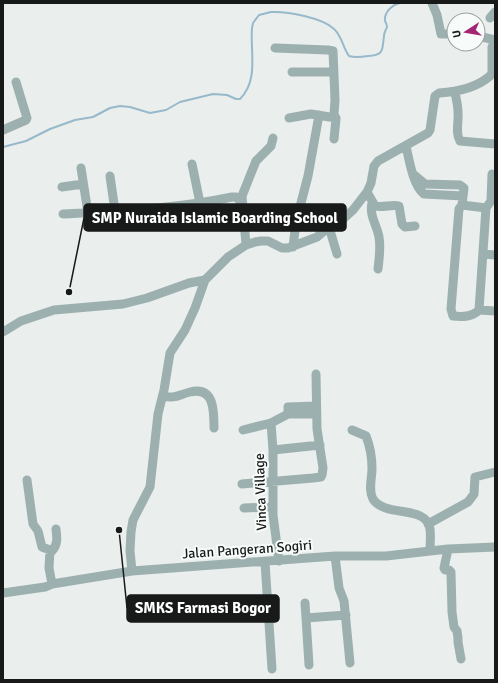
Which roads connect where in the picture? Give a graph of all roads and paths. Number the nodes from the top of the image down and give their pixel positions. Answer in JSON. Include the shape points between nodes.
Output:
{"nodes":[{"id":1,"x":432,"y":3,"type":"edge"},
{"id":2,"x":446,"y":34,"type":"edge"},
{"id":3,"x":495,"y":40,"type":"edge"},
{"id":4,"x":275,"y":48,"type":"dead end"},
{"id":5,"x":292,"y":72,"type":"dead end"},
{"id":6,"x":334,"y":72,"type":"junction"},
{"id":7,"x":16,"y":82,"type":"dead end"},
{"id":8,"x":455,"y":92,"type":"junction"},
{"id":9,"x":319,"y":115,"type":"junction"},
{"id":10,"x":289,"y":118,"type":"dead end"},
{"id":11,"x":336,"y":118,"type":"junction"},
{"id":12,"x":3,"y":130,"type":"edge"},
{"id":13,"x":273,"y":138,"type":"dead end"},
{"id":14,"x":334,"y":139,"type":"dead end"},
{"id":15,"x":495,"y":144,"type":"edge"},
{"id":16,"x":406,"y":146,"type":"junction"},
{"id":17,"x":192,"y":164,"type":"dead end"},
{"id":18,"x":81,"y":168,"type":"dead end"},
{"id":19,"x":492,"y":174,"type":"dead end"},
{"id":20,"x":110,"y":176,"type":"dead end"},
{"id":21,"x":83,"y":184,"type":"junction"},
{"id":22,"x":62,"y":187,"type":"dead end"},
{"id":23,"x":367,"y":192,"type":"junction"},
{"id":24,"x":463,"y":200,"type":"junction"},
{"id":25,"x":200,"y":203,"type":"junction"},
{"id":26,"x":242,"y":203,"type":"junction"},
{"id":27,"x":372,"y":203,"type":"junction"},
{"id":28,"x":486,"y":208,"type":"junction"},
{"id":29,"x":115,"y":211,"type":"junction"},
{"id":30,"x":88,"y":213,"type":"junction"},
{"id":31,"x":64,"y":214,"type":"dead end"},
{"id":32,"x":415,"y":226,"type":"dead end"},
{"id":33,"x":329,"y":227,"type":"junction"},
{"id":34,"x":246,"y":245,"type":"junction"},
{"id":35,"x":292,"y":247,"type":"junction"},
{"id":36,"x":337,"y":254,"type":"dead end"},
{"id":37,"x":483,"y":254,"type":"junction"},
{"id":38,"x":495,"y":255,"type":"edge"},
{"id":39,"x":378,"y":269,"type":"dead end"},
{"id":40,"x":205,"y":280,"type":"junction"},
{"id":41,"x":479,"y":310,"type":"junction"},
{"id":42,"x":495,"y":312,"type":"edge"},
{"id":43,"x":3,"y":332,"type":"edge"},
{"id":44,"x":316,"y":374,"type":"dead end"},
{"id":45,"x":162,"y":396,"type":"junction"},
{"id":46,"x":316,"y":410,"type":"junction"},
{"id":47,"x":271,"y":423,"type":"junction"},
{"id":48,"x":214,"y":428,"type":"dead end"},
{"id":49,"x":243,"y":430,"type":"dead end"},
{"id":50,"x":352,"y":430,"type":"dead end"},
{"id":51,"x":320,"y":445,"type":"junction"},
{"id":52,"x":273,"y":450,"type":"junction"},
{"id":53,"x":495,"y":472,"type":"edge"},
{"id":54,"x":27,"y":480,"type":"dead end"},
{"id":55,"x":274,"y":481,"type":"junction"},
{"id":56,"x":242,"y":484,"type":"dead end"},
{"id":57,"x":272,"y":507,"type":"junction"},
{"id":58,"x":244,"y":508,"type":"dead end"},
{"id":59,"x":428,"y":524,"type":"junction"},
{"id":60,"x":56,"y":529,"type":"dead end"},
{"id":61,"x":495,"y":547,"type":"edge"},
{"id":62,"x":448,"y":549,"type":"junction"},
{"id":63,"x":50,"y":550,"type":"junction"},
{"id":64,"x":430,"y":551,"type":"junction"},
{"id":65,"x":335,"y":556,"type":"junction"},
{"id":66,"x":279,"y":561,"type":"junction"},
{"id":67,"x":265,"y":562,"type":"junction"},
{"id":68,"x":132,"y":571,"type":"junction"},
{"id":69,"x":52,"y":584,"type":"junction"},
{"id":70,"x":3,"y":593,"type":"edge"},
{"id":71,"x":305,"y":603,"type":"dead end"},
{"id":72,"x":346,"y":615,"type":"junction"},
{"id":73,"x":306,"y":618,"type":"junction"},
{"id":74,"x":461,"y":658,"type":"dead end"},
{"id":75,"x":350,"y":663,"type":"dead end"},
{"id":76,"x":308,"y":664,"type":"dead end"},
{"id":77,"x":272,"y":669,"type":"dead end"}],
"edges":[{"from":1,"to":2,"type":"street","via":[[441,34]]},
{"from":3,"to":8,"type":"street","via":[[492,47],[490,76],[467,89]]},
{"from":4,"to":6,"type":"street","via":[[332,50]]},
{"from":5,"to":6,"type":"street"},
{"from":6,"to":11,"type":"street"},
{"from":7,"to":12,"type":"street","via":[[27,118]]},
{"from":8,"to":15,"type":"street","via":[[458,111],[457,134],[460,141]]},
{"from":8,"to":16,"type":"street","via":[[439,93],[435,96],[430,130]]},
{"from":9,"to":10,"type":"street"},
{"from":9,"to":11,"type":"street"},
{"from":9,"to":35,"type":"street"},
{"from":11,"to":14,"type":"street"},
{"from":13,"to":26,"type":"street","via":[[271,146],[256,161],[242,196]]},
{"from":16,"to":23,"type":"street","via":[[378,161],[374,166]]},
{"from":16,"to":24,"type":"street","via":[[420,191],[424,194]]},
{"from":17,"to":25,"type":"street"},
{"from":18,"to":21,"type":"street"},
{"from":19,"to":28,"type":"street","via":[[491,201]]},
{"from":20,"to":29,"type":"street"},
{"from":21,"to":22,"type":"street"},
{"from":21,"to":30,"type":"street"},
{"from":23,"to":27,"type":"street"},
{"from":23,"to":33,"type":"street","via":[[340,222]]},
{"from":24,"to":28,"type":"street"},
{"from":24,"to":41,"type":"street","via":[[459,209],[451,309],[453,316],[460,317],[474,315]]},
{"from":25,"to":26,"type":"street","via":[[236,197]]},
{"from":25,"to":29,"type":"street"},
{"from":26,"to":34,"type":"street"},
{"from":27,"to":32,"type":"street","via":[[379,207],[398,205],[402,224],[405,227]]},
{"from":27,"to":39,"type":"street","via":[[371,215],[380,245]]},
{"from":28,"to":37,"type":"street"},
{"from":29,"to":30,"type":"street"},
{"from":30,"to":31,"type":"street"},
{"from":33,"to":35,"type":"street","via":[[318,237]]},
{"from":33,"to":36,"type":"street"},
{"from":34,"to":35,"type":"street","via":[[268,241],[282,248]]},
{"from":34,"to":40,"type":"street","via":[[228,257]]},
{"from":37,"to":38,"type":"street"},
{"from":37,"to":41,"type":"street"},
{"from":40,"to":43,"type":"street","via":[[123,304],[54,310],[21,321]]},
{"from":40,"to":45,"type":"street","via":[[195,308],[170,353]]},
{"from":41,"to":42,"type":"street"},
{"from":44,"to":46,"type":"street"},
{"from":45,"to":48,"type":"street","via":[[171,398],[190,392],[206,393],[211,400]]},
{"from":45,"to":68,"type":"street","via":[[156,425],[150,487],[133,520],[130,551]]},
{"from":46,"to":47,"type":"street","via":[[288,414]]},
{"from":46,"to":51,"type":"street"},
{"from":47,"to":49,"type":"street"},
{"from":47,"to":52,"type":"street","name":"Vinca Village"},
{"from":50,"to":59,"type":"street","via":[[366,436],[369,444],[372,462],[370,489],[375,501],[386,508],[414,513]]},
{"from":51,"to":52,"type":"street"},
{"from":51,"to":55,"type":"street","via":[[323,473],[321,476]]},
{"from":52,"to":55,"type":"street","name":"Vinca Village"},
{"from":53,"to":59,"type":"street","via":[[475,477],[474,494],[468,502]]},
{"from":54,"to":63,"type":"street","via":[[33,524],[38,531],[42,547]]},
{"from":55,"to":56,"type":"street"},
{"from":55,"to":57,"type":"street","name":"Vinca Village"},
{"from":57,"to":58,"type":"street"},
{"from":57,"to":66,"type":"street","name":"Vinca Village"},
{"from":59,"to":64,"type":"street"},
{"from":60,"to":63,"type":"street","via":[[55,548]]},
{"from":61,"to":62,"type":"street","name":"Jalan Pangeran Sogiri"},
{"from":62,"to":64,"type":"street","name":"Jalan Pangeran Sogiri"},
{"from":62,"to":74,"type":"street","via":[[444,568],[451,572],[452,612]]},
{"from":63,"to":69,"type":"street","via":[[49,568]]},
{"from":64,"to":65,"type":"street","name":"Jalan Pangeran Sogiri","via":[[386,556]]},
{"from":65,"to":66,"type":"street","name":"Jalan Pangeran Sogiri"},
{"from":65,"to":72,"type":"street"},
{"from":66,"to":67,"type":"street","name":"Jalan Pangeran Sogiri"},
{"from":67,"to":68,"type":"street","name":"Jalan Pangeran Sogiri"},
{"from":67,"to":77,"type":"street"},
{"from":68,"to":69,"type":"street","name":"Jalan Pangeran Sogiri"},
{"from":69,"to":70,"type":"street","name":"Jalan Pangeran Sogiri"},
{"from":71,"to":73,"type":"street"},
{"from":72,"to":73,"type":"street"},
{"from":72,"to":75,"type":"street"},
{"from":73,"to":76,"type":"street"}]}
